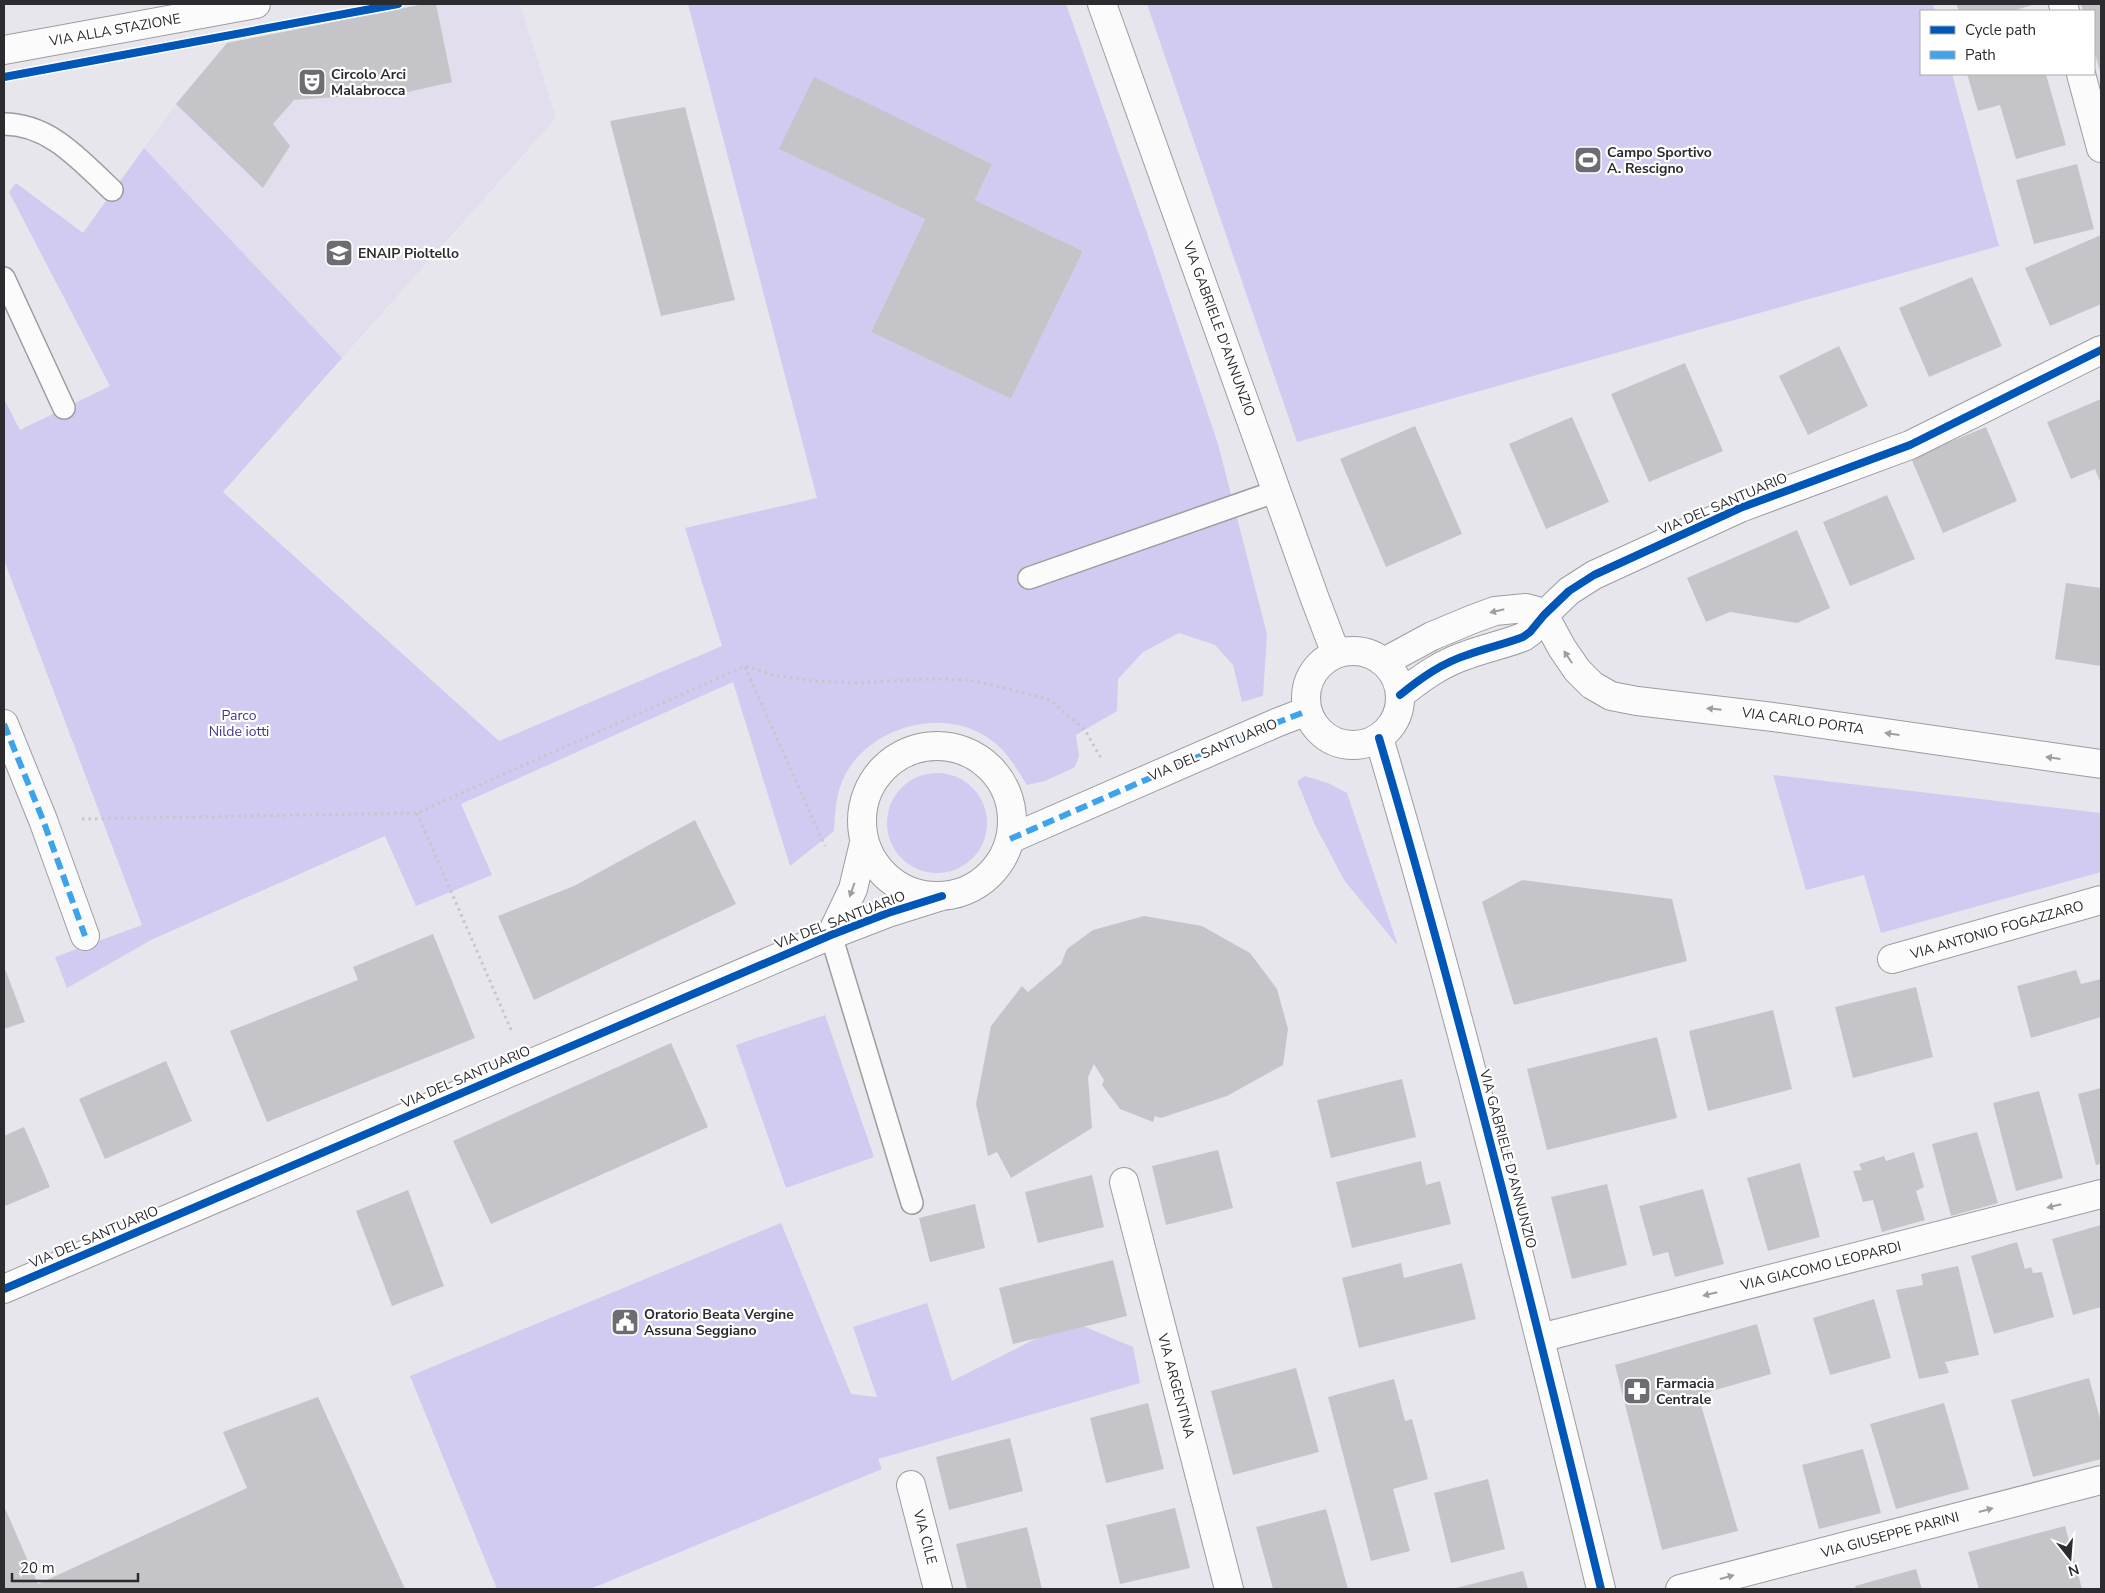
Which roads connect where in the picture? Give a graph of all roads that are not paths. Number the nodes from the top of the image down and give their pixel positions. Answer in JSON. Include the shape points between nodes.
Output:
{"nodes":[{"id":1,"x":256,"y":4,"type":"edge"},
{"id":2,"x":1102,"y":4,"type":"edge"},
{"id":3,"x":4,"y":50,"type":"edge"},
{"id":4,"x":2081,"y":75,"type":"edge"},
{"id":5,"x":4,"y":124,"type":"edge"},
{"id":6,"x":2101,"y":148,"type":"edge"},
{"id":7,"x":112,"y":190,"type":"dead end"},
{"id":8,"x":4,"y":278,"type":"edge"},
{"id":9,"x":2101,"y":350,"type":"edge"},
{"id":10,"x":64,"y":408,"type":"dead end"},
{"id":11,"x":1277,"y":491,"type":"junction"},
{"id":12,"x":1029,"y":578,"type":"dead end"},
{"id":13,"x":1544,"y":615,"type":"junction"},
{"id":14,"x":1336,"y":654,"type":"junction"},
{"id":15,"x":1384,"y":662,"type":"junction"},
{"id":16,"x":1400,"y":695,"type":"junction"},
{"id":17,"x":1307,"y":712,"type":"junction"},
{"id":18,"x":4,"y":724,"type":"edge"},
{"id":19,"x":1379,"y":738,"type":"junction"},
{"id":20,"x":2101,"y":764,"type":"edge"},
{"id":21,"x":1010,"y":839,"type":"junction"},
{"id":22,"x":864,"y":843,"type":"junction"},
{"id":23,"x":942,"y":896,"type":"junction"},
{"id":24,"x":2101,"y":900,"type":"edge"},
{"id":25,"x":831,"y":935,"type":"junction"},
{"id":26,"x":85,"y":936,"type":"dead end"},
{"id":27,"x":1892,"y":959,"type":"dead end"},
{"id":28,"x":1124,"y":1182,"type":"dead end"},
{"id":29,"x":2101,"y":1194,"type":"edge"},
{"id":30,"x":912,"y":1203,"type":"dead end"},
{"id":31,"x":4,"y":1289,"type":"edge"},
{"id":32,"x":1540,"y":1338,"type":"junction"},
{"id":33,"x":2101,"y":1480,"type":"edge"},
{"id":34,"x":912,"y":1485,"type":"dead end"},
{"id":35,"x":938,"y":1589,"type":"edge"},
{"id":36,"x":1229,"y":1589,"type":"edge"},
{"id":37,"x":1601,"y":1589,"type":"edge"},
{"id":38,"x":1680,"y":1589,"type":"edge"}],
"edges":[{"from":1,"to":3,"type":"street","name":"VIA ALLA STAZIONE"},
{"from":2,"to":11,"type":"street","name":"VIA GABRIELE D'ANNUNZIO"},
{"from":4,"to":6,"type":"street"},
{"from":5,"to":7,"type":"lane","via":[[22,125],[50,136]]},
{"from":8,"to":10,"type":"lane"},
{"from":9,"to":13,"type":"street","name":"VIA DEL SANTUARIO","via":[[1910,446],[1740,508],[1594,575],[1569,590]]},
{"from":11,"to":12,"type":"lane"},
{"from":11,"to":14,"type":"street","name":"VIA GABRIELE D'ANNUNZIO"},
{"from":13,"to":15,"type":"street","one_way":true,"via":[[1526,608],[1495,611],[1432,636]]},
{"from":13,"to":16,"type":"street","name":"VIA DEL SANTUARIO","via":[[1524,637],[1440,666]]},
{"from":20,"to":13,"type":"street","name":"VIA CARLO PORTA","one_way":true,"via":[[1611,696],[1592,685],[1577,670]]},
{"from":14,"to":15,"type":"street","via":[[1361,651]]},
{"from":14,"to":17,"type":"street","via":[[1317,667],[1310,677],[1306,694]]},
{"from":15,"to":16,"type":"street","via":[[1395,677]]},
{"from":16,"to":19,"type":"street","via":[[1395,719]]},
{"from":17,"to":19,"type":"street","via":[[1324,736],[1337,743],[1351,746]]},
{"from":17,"to":21,"type":"street","name":"VIA DEL SANTUARIO"},
{"from":18,"to":26,"type":"street"},
{"from":19,"to":32,"type":"street","name":"VIA GABRIELE D'ANNUNZIO","via":[[1440,952]]},
{"from":21,"to":22,"type":"street","via":[[1012,812],[1000,778],[973,754],[939,745],[904,752],[877,774],[862,807]]},
{"from":21,"to":23,"type":"street","via":[[1000,862],[988,876],[974,886]]},
{"from":22,"to":23,"type":"street","via":[[873,862],[886,877],[925,896]]},
{"from":22,"to":25,"type":"street","name":"VIA DEL SANTUARIO","one_way":true,"via":[[853,889]]},
{"from":23,"to":25,"type":"street","name":"VIA DEL SANTUARIO"},
{"from":24,"to":27,"type":"street","name":"VIA ANTONIO FOGAZZARO"},
{"from":25,"to":30,"type":"lane"},
{"from":25,"to":31,"type":"street","name":"VIA DEL SANTUARIO"},
{"from":28,"to":36,"type":"street","name":"VIA ARGENTINA"},
{"from":29,"to":32,"type":"street","name":"VIA GIACOMO LEOPARDI","one_way":true},
{"from":32,"to":37,"type":"street","name":"VIA GABRIELE D'ANNUNZIO"},
{"from":38,"to":33,"type":"street","name":"VIA GIUSEPPE PARINI","one_way":true},
{"from":34,"to":35,"type":"street","name":"VIA CILE"}]}
